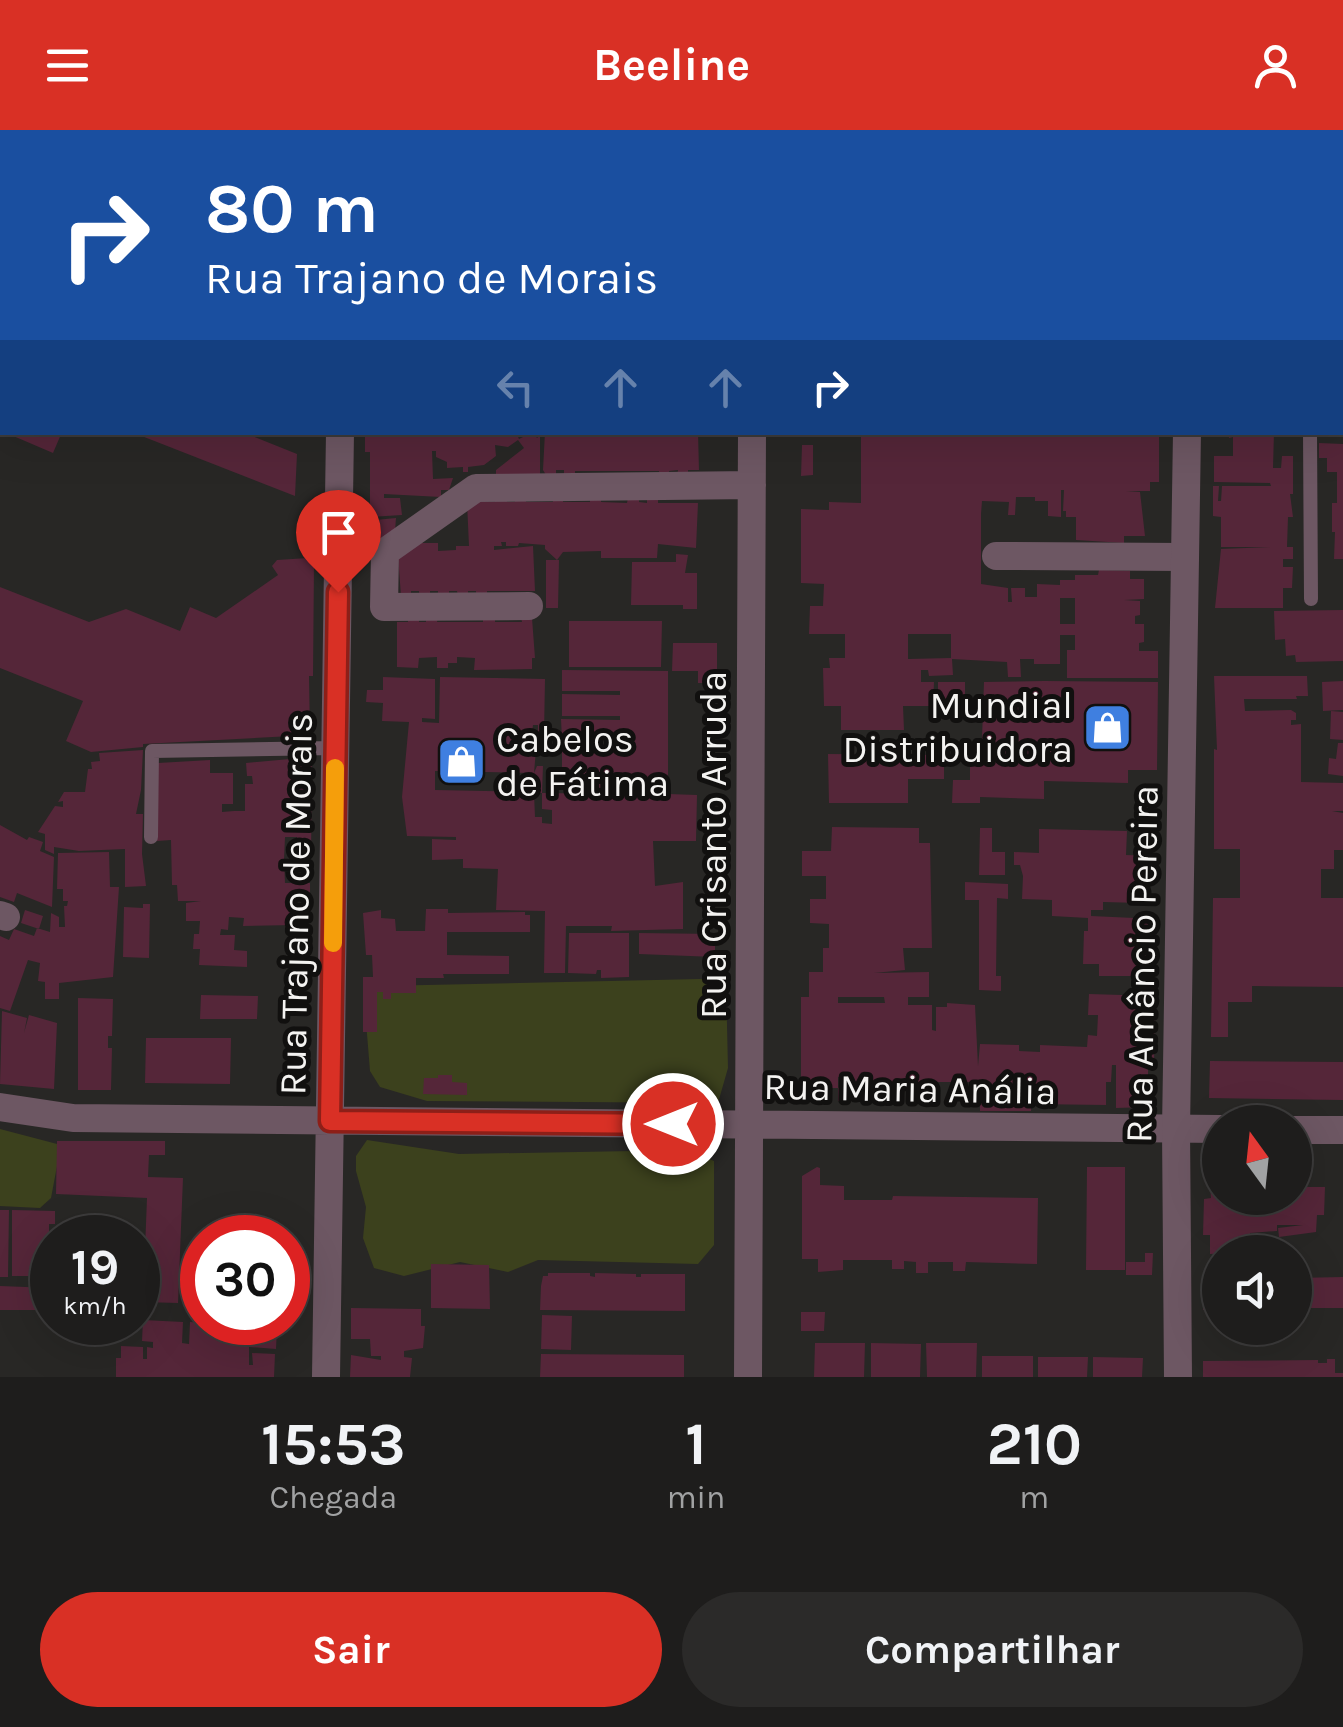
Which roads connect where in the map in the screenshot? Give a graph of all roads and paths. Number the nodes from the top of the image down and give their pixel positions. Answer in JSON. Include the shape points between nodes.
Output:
{"nodes":[{"id":1,"x":340,"y":435,"type":"edge"},
{"id":2,"x":752,"y":435,"type":"edge"},
{"id":3,"x":1187,"y":435,"type":"edge"},
{"id":4,"x":1310,"y":435,"type":"edge"},
{"id":5,"x":752,"y":485,"type":"junction"},
{"id":6,"x":996,"y":556,"type":"dead end"},
{"id":7,"x":1185,"y":557,"type":"junction"},
{"id":8,"x":1311,"y":598,"type":"dead end"},
{"id":9,"x":529,"y":606,"type":"dead end"},
{"id":10,"x":336,"y":748,"type":"junction"},
{"id":11,"x":151,"y":837,"type":"dead end"},
{"id":12,"x":0,"y":1107,"type":"edge"},
{"id":13,"x":330,"y":1121,"type":"junction"},
{"id":14,"x":749,"y":1124,"type":"junction"},
{"id":15,"x":1176,"y":1129,"type":"junction"},
{"id":16,"x":1202,"y":1129,"type":"edge"},
{"id":17,"x":1312,"y":1130,"type":"edge"},
{"id":18,"x":1343,"y":1130,"type":"edge"},
{"id":19,"x":326,"y":1377,"type":"edge"},
{"id":20,"x":748,"y":1377,"type":"edge"},
{"id":21,"x":1178,"y":1377,"type":"edge"}],
"edges":[{"from":1,"to":10,"type":"street","name":"Rua Trajano de Morais"},
{"from":2,"to":5,"type":"street","name":"Rua Crisanto Arruda"},
{"from":3,"to":7,"type":"street","name":"Rua Amâncio Pereira"},
{"from":4,"to":8,"type":"lane"},
{"from":5,"to":9,"type":"street","via":[[476,488],[386,552],[384,607]]},
{"from":5,"to":14,"type":"street","name":"Rua Crisanto Arruda"},
{"from":6,"to":7,"type":"street"},
{"from":7,"to":15,"type":"street","name":"Rua Amâncio Pereira"},
{"from":10,"to":11,"type":"lane","via":[[152,751]]},
{"from":10,"to":13,"type":"street","name":"Rua Trajano de Morais"},
{"from":12,"to":13,"type":"street","name":"Rua Maria Anália","via":[[72,1118]]},
{"from":13,"to":14,"type":"street","name":"Rua Maria Anália"},
{"from":13,"to":19,"type":"street","name":"Rua Trajano de Morais"},
{"from":14,"to":15,"type":"street","name":"Rua Maria Anália"},
{"from":14,"to":20,"type":"street","name":"Rua Crisanto Arruda"},
{"from":15,"to":16,"type":"street","name":"Rua Maria Anália"},
{"from":15,"to":21,"type":"street","name":"Rua Amâncio Pereira"},
{"from":17,"to":18,"type":"street"}]}
